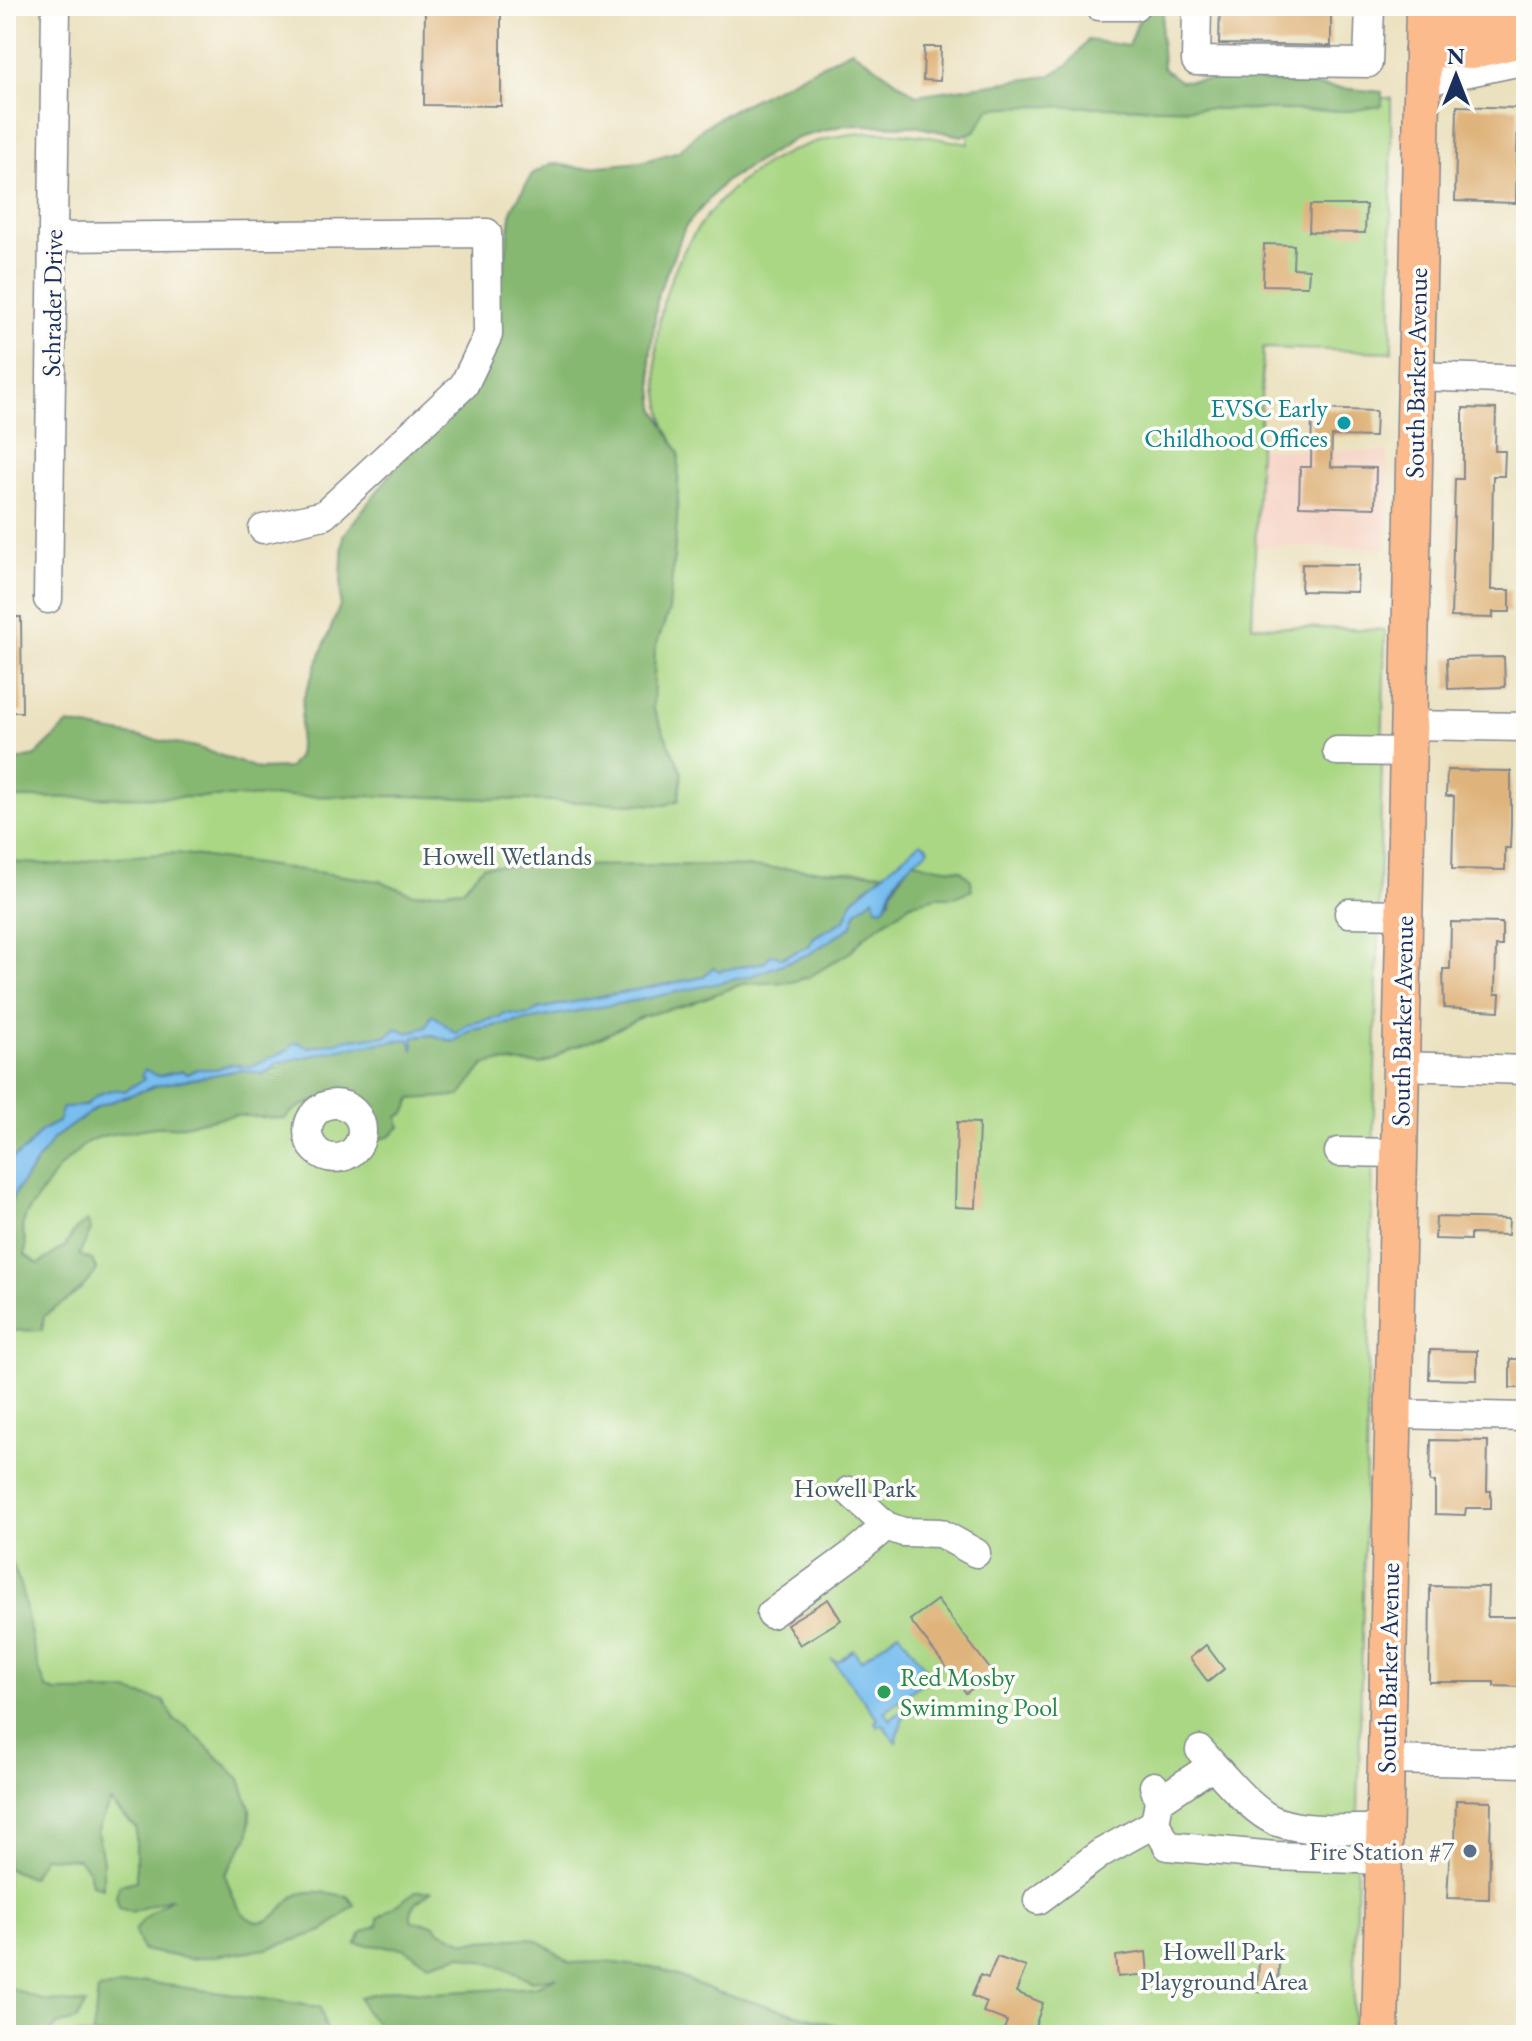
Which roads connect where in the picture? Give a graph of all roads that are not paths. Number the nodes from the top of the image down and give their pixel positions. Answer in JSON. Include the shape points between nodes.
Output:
{"nodes":[{"id":1,"x":56,"y":6,"type":"edge"},
{"id":2,"x":1099,"y":6,"type":"edge"},
{"id":3,"x":1135,"y":6,"type":"edge"},
{"id":4,"x":1197,"y":6,"type":"edge"},
{"id":5,"x":1370,"y":6,"type":"edge"},
{"id":6,"x":1424,"y":6,"type":"edge"},
{"id":7,"x":1526,"y":9,"type":"edge"},
{"id":8,"x":1526,"y":38,"type":"edge"},
{"id":9,"x":1526,"y":60,"type":"edge"},
{"id":10,"x":1423,"y":66,"type":"junction"},
{"id":11,"x":53,"y":237,"type":"junction"},
{"id":12,"x":1416,"y":376,"type":"junction"},
{"id":13,"x":1526,"y":380,"type":"edge"},
{"id":14,"x":263,"y":529,"type":"dead end"},
{"id":15,"x":48,"y":599,"type":"dead end"},
{"id":16,"x":1526,"y":727,"type":"edge"},
{"id":17,"x":1408,"y":738,"type":"junction"},
{"id":18,"x":1337,"y":751,"type":"dead end"},
{"id":19,"x":1349,"y":913,"type":"dead end"},
{"id":20,"x":1404,"y":914,"type":"junction"},
{"id":21,"x":1401,"y":1066,"type":"junction"},
{"id":22,"x":1526,"y":1070,"type":"edge"},
{"id":23,"x":1339,"y":1152,"type":"dead end"},
{"id":24,"x":1399,"y":1153,"type":"junction"},
{"id":25,"x":1393,"y":1414,"type":"junction"},
{"id":26,"x":1526,"y":1417,"type":"edge"},
{"id":27,"x":849,"y":1491,"type":"dead end"},
{"id":28,"x":886,"y":1526,"type":"junction"},
{"id":29,"x":976,"y":1553,"type":"dead end"},
{"id":30,"x":771,"y":1614,"type":"dead end"},
{"id":31,"x":1386,"y":1760,"type":"junction"},
{"id":32,"x":1526,"y":1763,"type":"edge"},
{"id":33,"x":1156,"y":1803,"type":"junction"},
{"id":34,"x":1384,"y":1845,"type":"junction"},
{"id":35,"x":1038,"y":1900,"type":"dead end"},
{"id":36,"x":1380,"y":2035,"type":"edge"}],
"edges":[{"from":1,"to":11,"type":"street","name":"Schrader Drive"},
{"from":2,"to":3,"type":"street"},
{"from":4,"to":5,"type":"street","via":[[1196,61],[1368,63]]},
{"from":6,"to":10,"type":"main road","name":"South Barker Avenue"},
{"from":7,"to":10,"type":"main road","via":[[1466,23]]},
{"from":8,"to":10,"type":"main road"},
{"from":9,"to":10,"type":"street"},
{"from":10,"to":12,"type":"main road","name":"South Barker Avenue"},
{"from":11,"to":14,"type":"street","via":[[487,233],[488,335],[464,385],[324,515]]},
{"from":11,"to":15,"type":"street","name":"Schrader Drive"},
{"from":12,"to":13,"type":"street"},
{"from":12,"to":17,"type":"main road","name":"South Barker Avenue"},
{"from":16,"to":17,"type":"street"},
{"from":17,"to":18,"type":"street"},
{"from":17,"to":20,"type":"main road","name":"South Barker Avenue"},
{"from":19,"to":20,"type":"street"},
{"from":20,"to":21,"type":"main road","name":"South Barker Avenue"},
{"from":21,"to":22,"type":"street"},
{"from":21,"to":24,"type":"main road","name":"South Barker Avenue"},
{"from":23,"to":24,"type":"street"},
{"from":24,"to":25,"type":"main road","name":"South Barker Avenue"},
{"from":25,"to":26,"type":"street"},
{"from":25,"to":31,"type":"main road","name":"South Barker Avenue"},
{"from":27,"to":28,"type":"street"},
{"from":28,"to":29,"type":"street","via":[[940,1533]]},
{"from":28,"to":30,"type":"street"},
{"from":31,"to":32,"type":"street"},
{"from":31,"to":34,"type":"main road","name":"South Barker Avenue"},
{"from":33,"to":34,"type":"street","via":[[1168,1846],[1275,1856]]},
{"from":33,"to":34,"type":"street","via":[[1204,1771],[1209,1760],[1238,1793],[1275,1822]]},
{"from":33,"to":35,"type":"street"},
{"from":34,"to":36,"type":"main road","name":"South Barker Avenue"}]}
